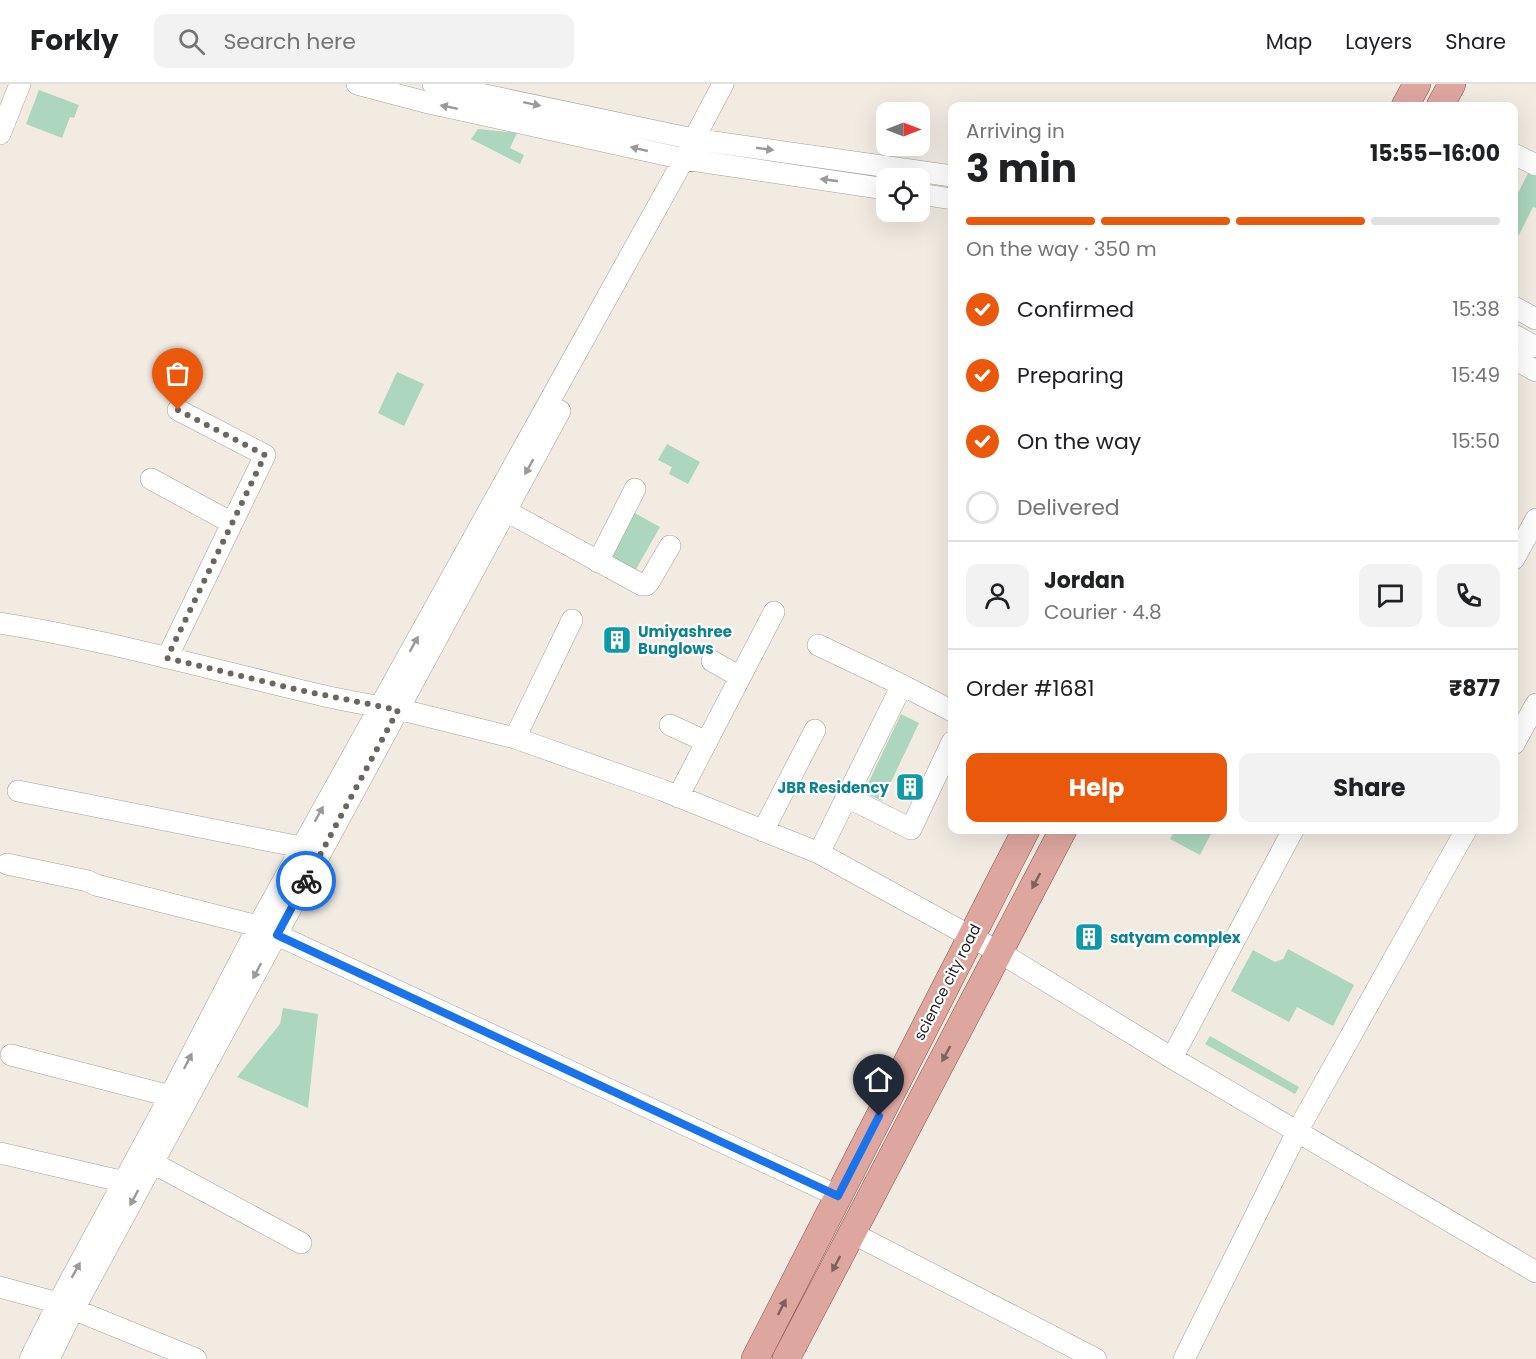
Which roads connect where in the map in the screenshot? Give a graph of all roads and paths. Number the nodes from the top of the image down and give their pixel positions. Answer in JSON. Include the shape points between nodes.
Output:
{"nodes":[{"id":1,"x":20,"y":84,"type":"edge"},
{"id":2,"x":357,"y":84,"type":"edge"},
{"id":3,"x":434,"y":84,"type":"edge"},
{"id":4,"x":723,"y":84,"type":"edge"},
{"id":5,"x":738,"y":84,"type":"edge"},
{"id":6,"x":1417,"y":84,"type":"edge"},
{"id":7,"x":1452,"y":84,"type":"edge"},
{"id":8,"x":1407,"y":102,"type":"edge"},
{"id":9,"x":1442,"y":102,"type":"edge"},
{"id":10,"x":0,"y":134,"type":"edge"},
{"id":11,"x":700,"y":140,"type":"junction"},
{"id":12,"x":1518,"y":156,"type":"edge"},
{"id":13,"x":690,"y":160,"type":"junction"},
{"id":14,"x":1536,"y":165,"type":"edge"},
{"id":15,"x":948,"y":175,"type":"edge"},
{"id":16,"x":876,"y":188,"type":"edge"},
{"id":17,"x":930,"y":196,"type":"edge"},
{"id":18,"x":948,"y":198,"type":"edge"},
{"id":19,"x":1518,"y":309,"type":"edge"},
{"id":20,"x":1536,"y":319,"type":"edge"},
{"id":21,"x":1518,"y":337,"type":"edge"},
{"id":22,"x":1536,"y":347,"type":"edge"},
{"id":23,"x":1518,"y":361,"type":"edge"},
{"id":24,"x":1536,"y":371,"type":"edge"},
{"id":25,"x":178,"y":410,"type":"dead end"},
{"id":26,"x":151,"y":479,"type":"dead end"},
{"id":27,"x":635,"y":489,"type":"dead end"},
{"id":28,"x":506,"y":511,"type":"junction"},
{"id":29,"x":1536,"y":519,"type":"edge"},
{"id":30,"x":232,"y":523,"type":"junction"},
{"id":31,"x":670,"y":546,"type":"dead end"},
{"id":32,"x":1518,"y":552,"type":"edge"},
{"id":33,"x":598,"y":562,"type":"junction"},
{"id":34,"x":774,"y":612,"type":"dead end"},
{"id":35,"x":572,"y":621,"type":"dead end"},
{"id":36,"x":0,"y":623,"type":"edge"},
{"id":37,"x":818,"y":645,"type":"dead end"},
{"id":38,"x":167,"y":658,"type":"junction"},
{"id":39,"x":712,"y":661,"type":"dead end"},
{"id":40,"x":740,"y":677,"type":"junction"},
{"id":41,"x":902,"y":685,"type":"junction"},
{"id":42,"x":1536,"y":704,"type":"edge"},
{"id":43,"x":388,"y":708,"type":"junction"},
{"id":44,"x":948,"y":709,"type":"edge"},
{"id":45,"x":670,"y":725,"type":"dead end"},
{"id":46,"x":815,"y":730,"type":"dead end"},
{"id":47,"x":1518,"y":737,"type":"edge"},
{"id":48,"x":515,"y":738,"type":"junction"},
{"id":49,"x":706,"y":742,"type":"junction"},
{"id":50,"x":948,"y":750,"type":"edge"},
{"id":51,"x":18,"y":791,"type":"dead end"},
{"id":52,"x":678,"y":797,"type":"junction"},
{"id":53,"x":847,"y":797,"type":"junction"},
{"id":54,"x":763,"y":831,"type":"junction"},
{"id":55,"x":1024,"y":834,"type":"edge"},
{"id":56,"x":1061,"y":834,"type":"edge"},
{"id":57,"x":1291,"y":834,"type":"edge"},
{"id":58,"x":1464,"y":834,"type":"edge"},
{"id":59,"x":301,"y":847,"type":"junction"},
{"id":60,"x":819,"y":854,"type":"junction"},
{"id":61,"x":7,"y":864,"type":"dead end"},
{"id":62,"x":267,"y":930,"type":"junction"},
{"id":63,"x":970,"y":936,"type":"junction"},
{"id":64,"x":999,"y":952,"type":"junction"},
{"id":65,"x":11,"y":1055,"type":"dead end"},
{"id":66,"x":1172,"y":1058,"type":"junction"},
{"id":67,"x":170,"y":1096,"type":"junction"},
{"id":68,"x":1298,"y":1130,"type":"junction"},
{"id":69,"x":0,"y":1153,"type":"edge"},
{"id":70,"x":153,"y":1163,"type":"junction"},
{"id":71,"x":125,"y":1182,"type":"junction"},
{"id":72,"x":838,"y":1196,"type":"junction"},
{"id":73,"x":852,"y":1233,"type":"junction"},
{"id":74,"x":301,"y":1243,"type":"dead end"},
{"id":75,"x":1536,"y":1272,"type":"edge"},
{"id":76,"x":0,"y":1287,"type":"edge"},
{"id":77,"x":66,"y":1306,"type":"junction"},
{"id":78,"x":30,"y":1359,"type":"edge"},
{"id":79,"x":49,"y":1359,"type":"edge"},
{"id":80,"x":196,"y":1359,"type":"edge"},
{"id":81,"x":755,"y":1359,"type":"edge"},
{"id":82,"x":786,"y":1359,"type":"edge"},
{"id":83,"x":1096,"y":1359,"type":"edge"},
{"id":84,"x":1184,"y":1359,"type":"edge"}],
"edges":[{"from":1,"to":10,"type":"street"},
{"from":13,"to":2,"type":"street","one_way":true},
{"from":3,"to":11,"type":"street","one_way":true},
{"from":4,"to":11,"type":"street"},
{"from":5,"to":11,"type":"street"},
{"from":6,"to":8,"type":"main road"},
{"from":7,"to":9,"type":"main road"},
{"from":11,"to":13,"type":"street"},
{"from":11,"to":15,"type":"street","one_way":true},
{"from":12,"to":14,"type":"street"},
{"from":16,"to":13,"type":"street","one_way":true},
{"from":13,"to":28,"type":"street","one_way":true},
{"from":43,"to":13,"type":"street","one_way":true},
{"from":17,"to":18,"type":"street"},
{"from":19,"to":20,"type":"street"},
{"from":21,"to":22,"type":"street"},
{"from":23,"to":24,"type":"street"},
{"from":25,"to":30,"type":"street","via":[[265,455]]},
{"from":26,"to":30,"type":"street"},
{"from":27,"to":33,"type":"street"},
{"from":28,"to":33,"type":"street"},
{"from":28,"to":43,"type":"street"},
{"from":29,"to":32,"type":"street"},
{"from":30,"to":38,"type":"street"},
{"from":31,"to":33,"type":"street","via":[[646,585]]},
{"from":34,"to":40,"type":"street"},
{"from":35,"to":48,"type":"street"},
{"from":36,"to":38,"type":"street","via":[[71,634]]},
{"from":37,"to":41,"type":"street"},
{"from":38,"to":43,"type":"street"},
{"from":39,"to":40,"type":"street"},
{"from":40,"to":49,"type":"street"},
{"from":41,"to":44,"type":"street"},
{"from":41,"to":53,"type":"street"},
{"from":42,"to":47,"type":"street"},
{"from":43,"to":48,"type":"street"},
{"from":59,"to":43,"type":"street","one_way":true},
{"from":43,"to":62,"type":"street"},
{"from":45,"to":49,"type":"street"},
{"from":46,"to":54,"type":"street"},
{"from":48,"to":52,"type":"street"},
{"from":49,"to":52,"type":"street"},
{"from":50,"to":53,"type":"street","via":[[911,829]]},
{"from":51,"to":59,"type":"street"},
{"from":52,"to":54,"type":"street"},
{"from":53,"to":60,"type":"street"},
{"from":54,"to":60,"type":"street"},
{"from":55,"to":63,"type":"main road","name":"science city road"},
{"from":56,"to":64,"type":"main road","one_way":true},
{"from":57,"to":66,"type":"street"},
{"from":58,"to":68,"type":"street"},
{"from":59,"to":62,"type":"street"},
{"from":60,"to":63,"type":"street"},
{"from":61,"to":62,"type":"street","via":[[88,881]]},
{"from":67,"to":62,"type":"street","one_way":true},
{"from":62,"to":70,"type":"street","one_way":true},
{"from":62,"to":72,"type":"street"},
{"from":63,"to":64,"type":"street"},
{"from":63,"to":72,"type":"main road","name":"science city road"},
{"from":64,"to":66,"type":"street"},
{"from":64,"to":73,"type":"main road","one_way":true},
{"from":65,"to":67,"type":"street"},
{"from":66,"to":68,"type":"street"},
{"from":67,"to":71,"type":"street"},
{"from":68,"to":75,"type":"street"},
{"from":68,"to":84,"type":"street"},
{"from":69,"to":71,"type":"street"},
{"from":70,"to":74,"type":"street"},
{"from":70,"to":77,"type":"street","one_way":true},
{"from":77,"to":71,"type":"street","one_way":true},
{"from":81,"to":72,"type":"main road","name":"science city road","one_way":true},
{"from":73,"to":82,"type":"main road","one_way":true},
{"from":73,"to":83,"type":"street"},
{"from":76,"to":77,"type":"street"},
{"from":77,"to":78,"type":"street"},
{"from":77,"to":79,"type":"street"},
{"from":77,"to":80,"type":"street"}]}
